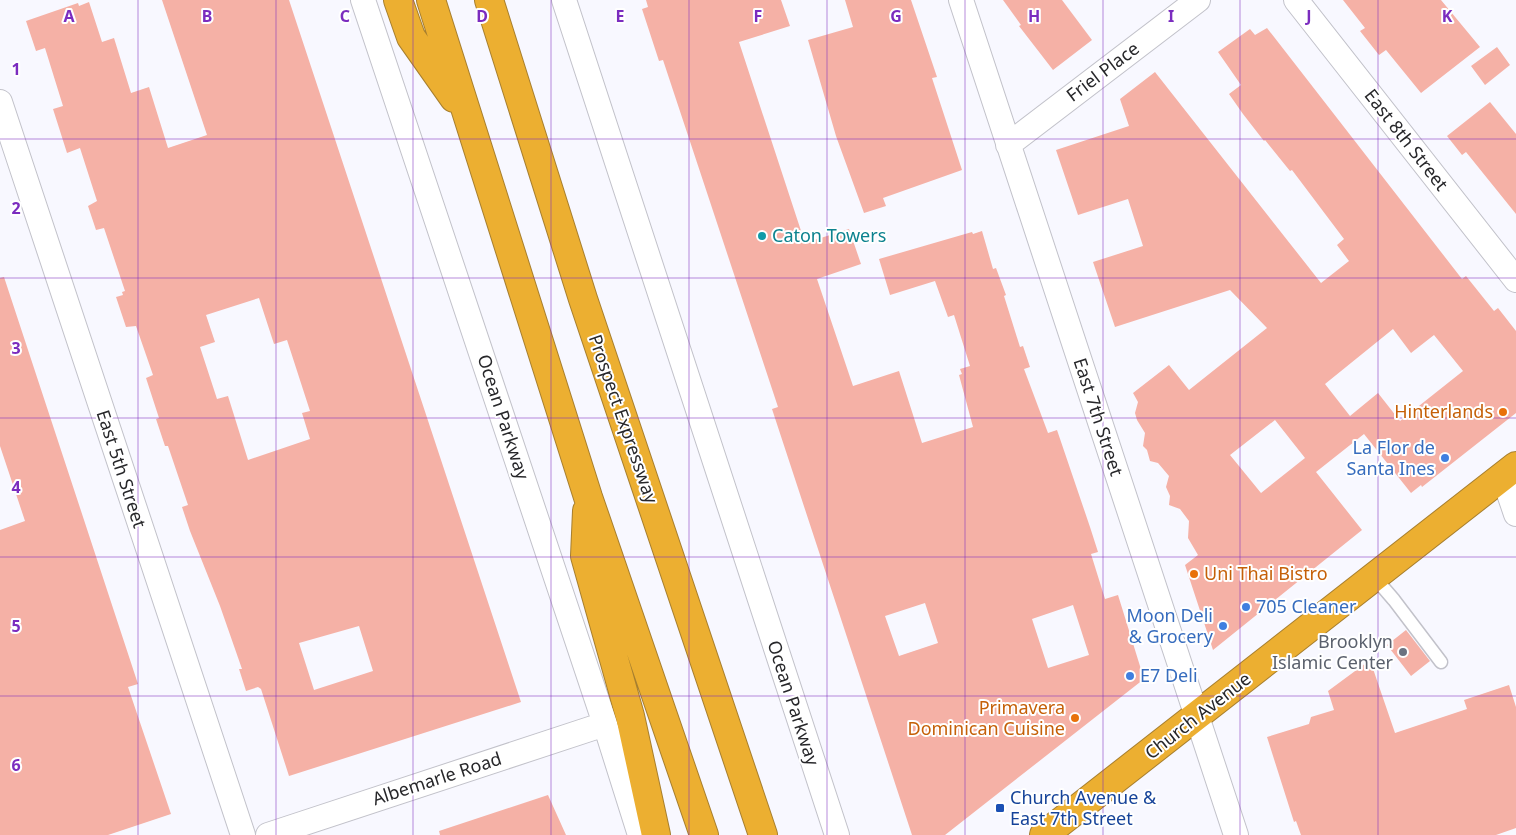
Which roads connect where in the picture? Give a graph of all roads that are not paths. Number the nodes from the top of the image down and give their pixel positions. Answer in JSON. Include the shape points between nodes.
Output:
{"nodes":[{"id":1,"x":363,"y":0,"type":"edge"},
{"id":2,"x":398,"y":0,"type":"edge"},
{"id":3,"x":431,"y":0,"type":"edge"},
{"id":4,"x":489,"y":0,"type":"edge"},
{"id":5,"x":564,"y":0,"type":"edge"},
{"id":6,"x":961,"y":0,"type":"edge"},
{"id":7,"x":1198,"y":0,"type":"edge"},
{"id":8,"x":1296,"y":0,"type":"edge"},
{"id":9,"x":0,"y":102,"type":"edge"},
{"id":10,"x":469,"y":119,"type":"junction"},
{"id":11,"x":1008,"y":145,"type":"junction"},
{"id":12,"x":1516,"y":280,"type":"edge"},
{"id":13,"x":1510,"y":471,"type":"edge"},
{"id":14,"x":588,"y":497,"type":"junction"},
{"id":15,"x":1516,"y":514,"type":"edge"},
{"id":16,"x":1374,"y":578,"type":"junction"},
{"id":17,"x":1441,"y":662,"type":"dead end"},
{"id":18,"x":1197,"y":717,"type":"junction"},
{"id":19,"x":605,"y":724,"type":"junction"},
{"id":20,"x":243,"y":835,"type":"edge"},
{"id":21,"x":268,"y":835,"type":"edge"},
{"id":22,"x":640,"y":835,"type":"edge"},
{"id":23,"x":656,"y":835,"type":"edge"},
{"id":24,"x":704,"y":835,"type":"edge"},
{"id":25,"x":763,"y":835,"type":"edge"},
{"id":26,"x":837,"y":835,"type":"edge"},
{"id":27,"x":1044,"y":835,"type":"edge"},
{"id":28,"x":1236,"y":835,"type":"edge"}],
"edges":[{"from":1,"to":19,"type":"street","name":"Ocean Parkway"},
{"from":2,"to":10,"type":"highway","via":[[411,38]]},
{"from":3,"to":10,"type":"highway"},
{"from":4,"to":25,"type":"highway","name":"Prospect Expressway","via":[[583,300]]},
{"from":5,"to":26,"type":"street","name":"Ocean Parkway"},
{"from":6,"to":11,"type":"street","name":"East 7th Street"},
{"from":7,"to":11,"type":"street","name":"Friel Place"},
{"from":8,"to":12,"type":"street","name":"East 8th Street"},
{"from":9,"to":20,"type":"street","name":"East 5th Street"},
{"from":10,"to":14,"type":"highway"},
{"from":11,"to":18,"type":"street","name":"East 7th Street"},
{"from":13,"to":15,"type":"street"},
{"from":13,"to":16,"type":"highway","name":"Church Avenue"},
{"from":14,"to":23,"type":"highway","via":[[585,556],[630,716]]},
{"from":14,"to":24,"type":"highway"},
{"from":16,"to":17,"type":"lane"},
{"from":16,"to":18,"type":"highway","name":"Church Avenue"},
{"from":18,"to":27,"type":"highway","name":"Church Avenue"},
{"from":18,"to":28,"type":"street","name":"East 7th Street"},
{"from":19,"to":21,"type":"street","name":"Albemarle Road"},
{"from":19,"to":22,"type":"street","name":"Ocean Parkway"}]}
